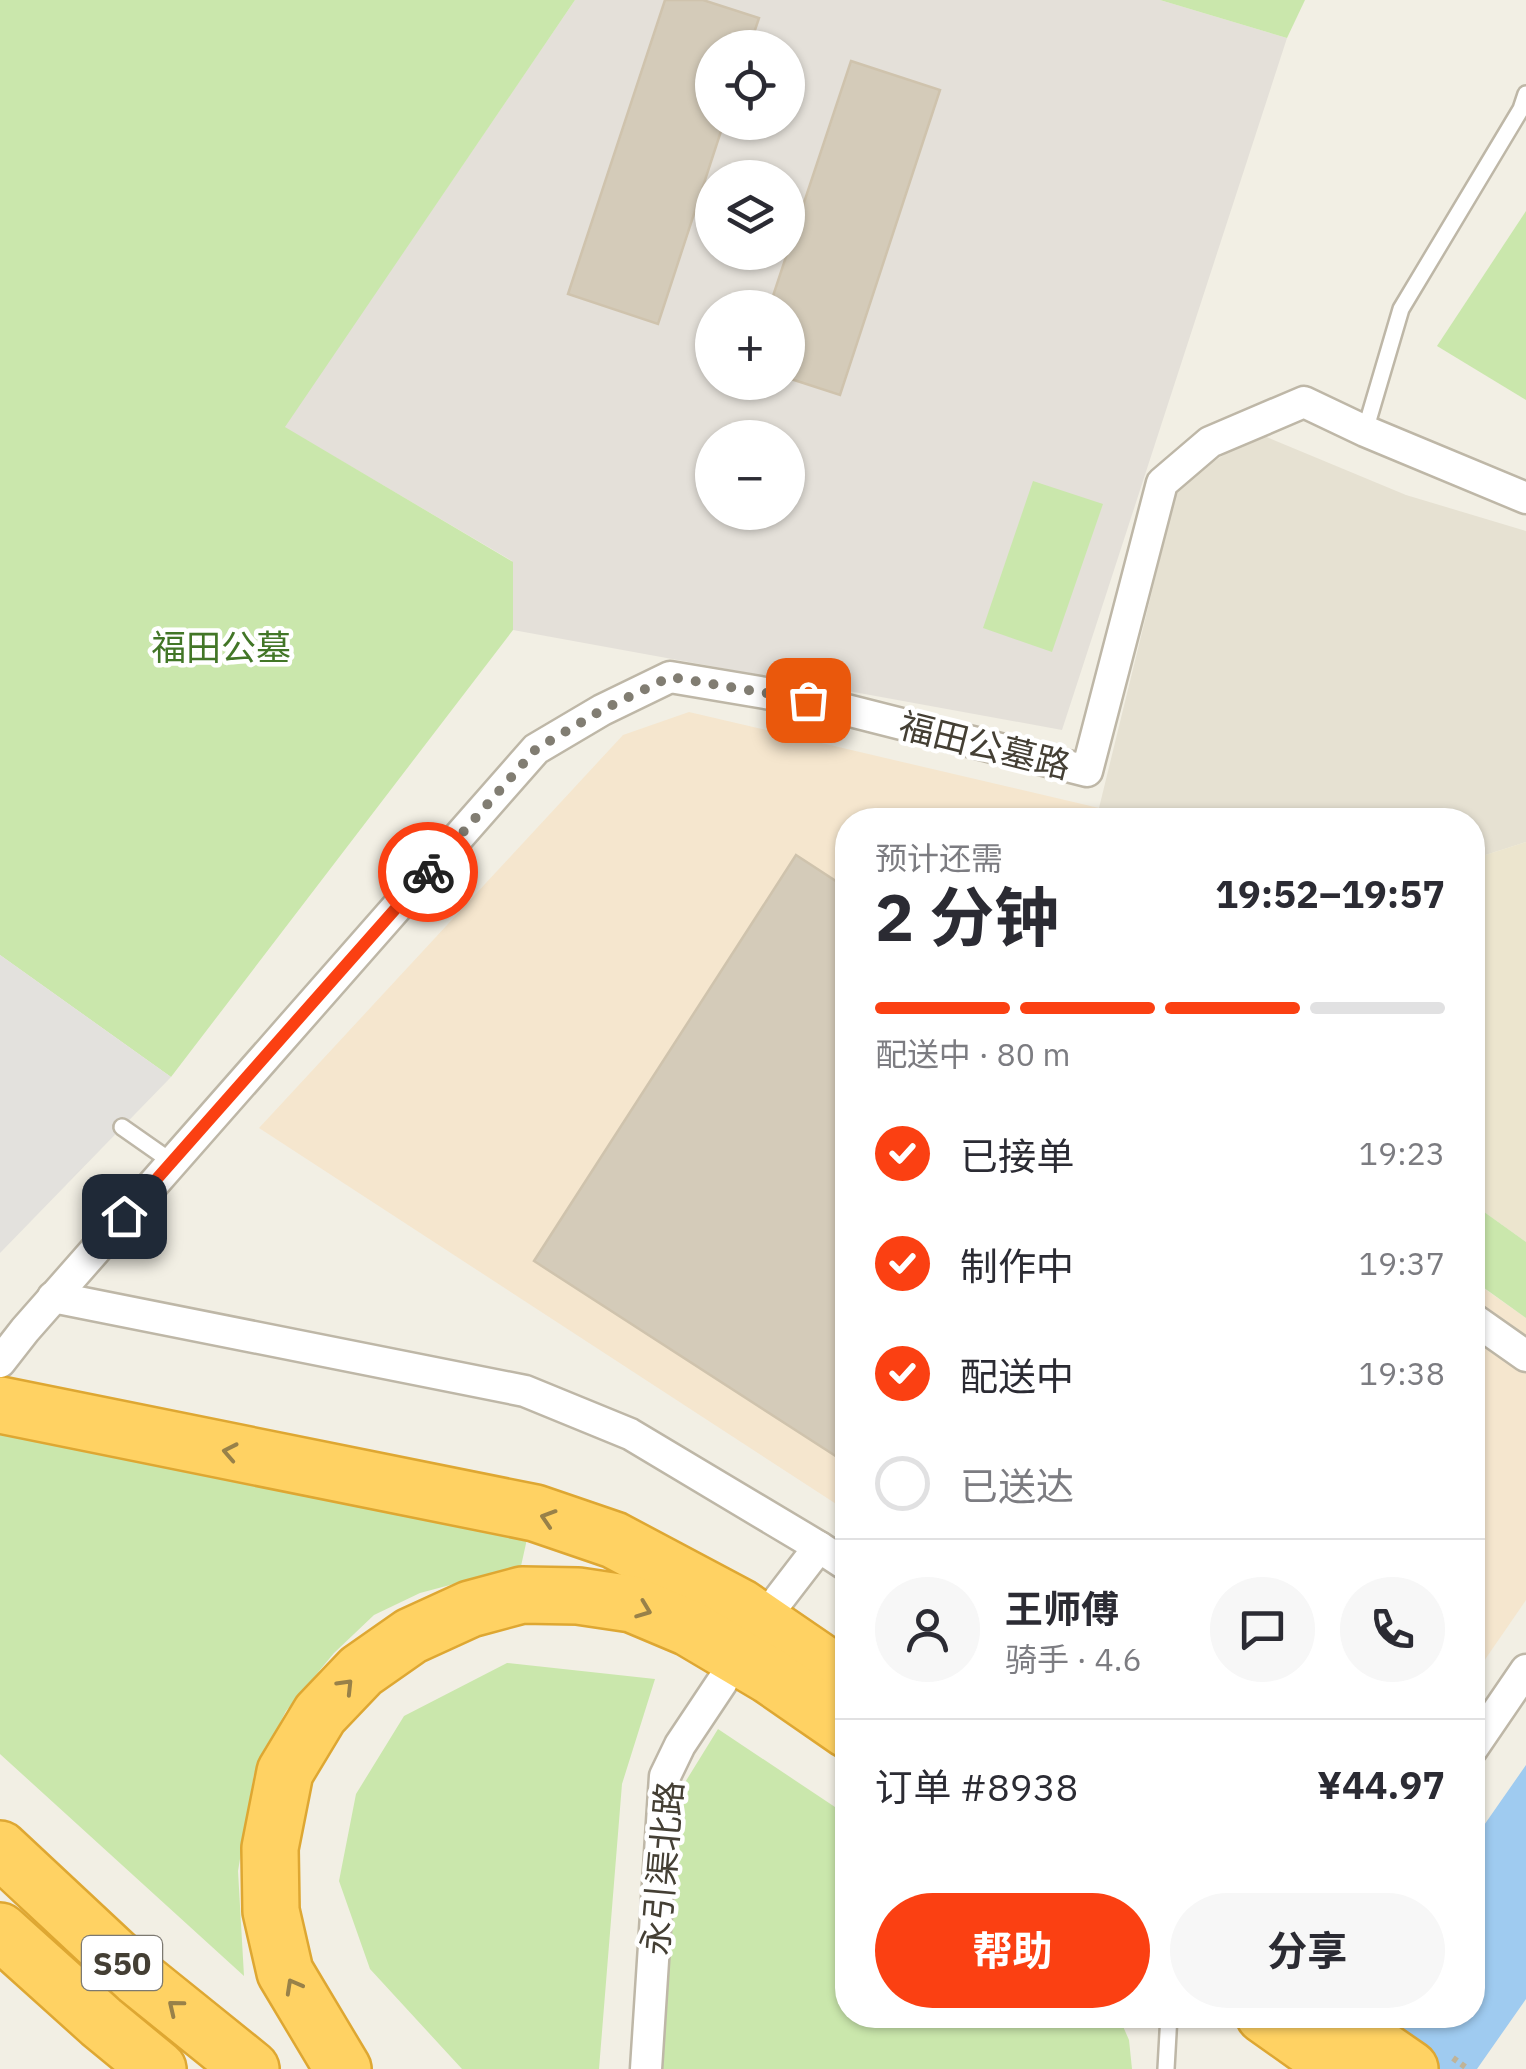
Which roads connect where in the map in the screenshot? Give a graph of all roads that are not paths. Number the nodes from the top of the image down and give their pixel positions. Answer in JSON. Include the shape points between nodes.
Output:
{"nodes":[{"id":1,"x":1526,"y":94,"type":"edge"},
{"id":2,"x":1364,"y":431,"type":"junction"},
{"id":3,"x":1526,"y":498,"type":"edge"},
{"id":4,"x":122,"y":1127,"type":"dead end"},
{"id":5,"x":172,"y":1162,"type":"junction"},
{"id":6,"x":53,"y":1298,"type":"junction"},
{"id":7,"x":1485,"y":1327,"type":"edge"},
{"id":8,"x":1526,"y":1356,"type":"edge"},
{"id":9,"x":0,"y":1362,"type":"edge"},
{"id":10,"x":12,"y":1408,"type":"edge"},
{"id":11,"x":819,"y":1547,"type":"junction"},
{"id":12,"x":835,"y":1557,"type":"edge"},
{"id":13,"x":779,"y":1598,"type":"dead end"},
{"id":14,"x":1526,"y":1670,"type":"edge"},
{"id":15,"x":835,"y":1672,"type":"edge"},
{"id":16,"x":722,"y":1682,"type":"dead end"},
{"id":17,"x":835,"y":1721,"type":"edge"},
{"id":18,"x":1485,"y":1730,"type":"edge"},
{"id":19,"x":0,"y":1850,"type":"edge"},
{"id":20,"x":0,"y":1931,"type":"edge"},
{"id":21,"x":1168,"y":2028,"type":"edge"},
{"id":22,"x":1301,"y":2028,"type":"edge"},
{"id":23,"x":1314,"y":2028,"type":"edge"},
{"id":24,"x":158,"y":2069,"type":"edge"},
{"id":25,"x":251,"y":2069,"type":"edge"},
{"id":26,"x":343,"y":2069,"type":"edge"},
{"id":27,"x":646,"y":2069,"type":"edge"},
{"id":28,"x":1166,"y":2069,"type":"edge"},
{"id":29,"x":1340,"y":2069,"type":"edge"},
{"id":30,"x":1410,"y":2069,"type":"edge"}],
"edges":[{"from":1,"to":2,"type":"lane","via":[[1401,309]]},
{"from":2,"to":3,"type":"street","name":"福田公墓路"},
{"from":2,"to":5,"type":"street","name":"福田公墓路","via":[[1304,402],[1210,442],[1162,484],[1087,771],[808,700],[670,677],[536,749]]},
{"from":4,"to":5,"type":"lane"},
{"from":5,"to":6,"type":"street","name":"福田公墓路"},
{"from":6,"to":9,"type":"street","name":"福田公墓路"},
{"from":6,"to":11,"type":"street","via":[[525,1392],[630,1434]]},
{"from":7,"to":8,"type":"street"},
{"from":15,"to":10,"type":"highway","one_way":true,"via":[[740,1607],[614,1540],[536,1514]]},
{"from":11,"to":12,"type":"street"},
{"from":11,"to":13,"type":"street"},
{"from":14,"to":18,"type":"street"},
{"from":16,"to":27,"type":"street","name":"永引渠北路","via":[[666,1776]]},
{"from":26,"to":17,"type":"highway","one_way":true,"via":[[285,1972],[271,1911],[270,1848],[285,1772],[320,1714],[361,1671],[470,1608],[522,1595],[578,1596],[632,1604],[689,1628]]},
{"from":25,"to":19,"type":"highway","number":"S50","one_way":true},
{"from":20,"to":24,"type":"highway","number":"S50"},
{"from":21,"to":28,"type":"lane"},
{"from":22,"to":29,"type":"highway"},
{"from":23,"to":30,"type":"highway"}]}
